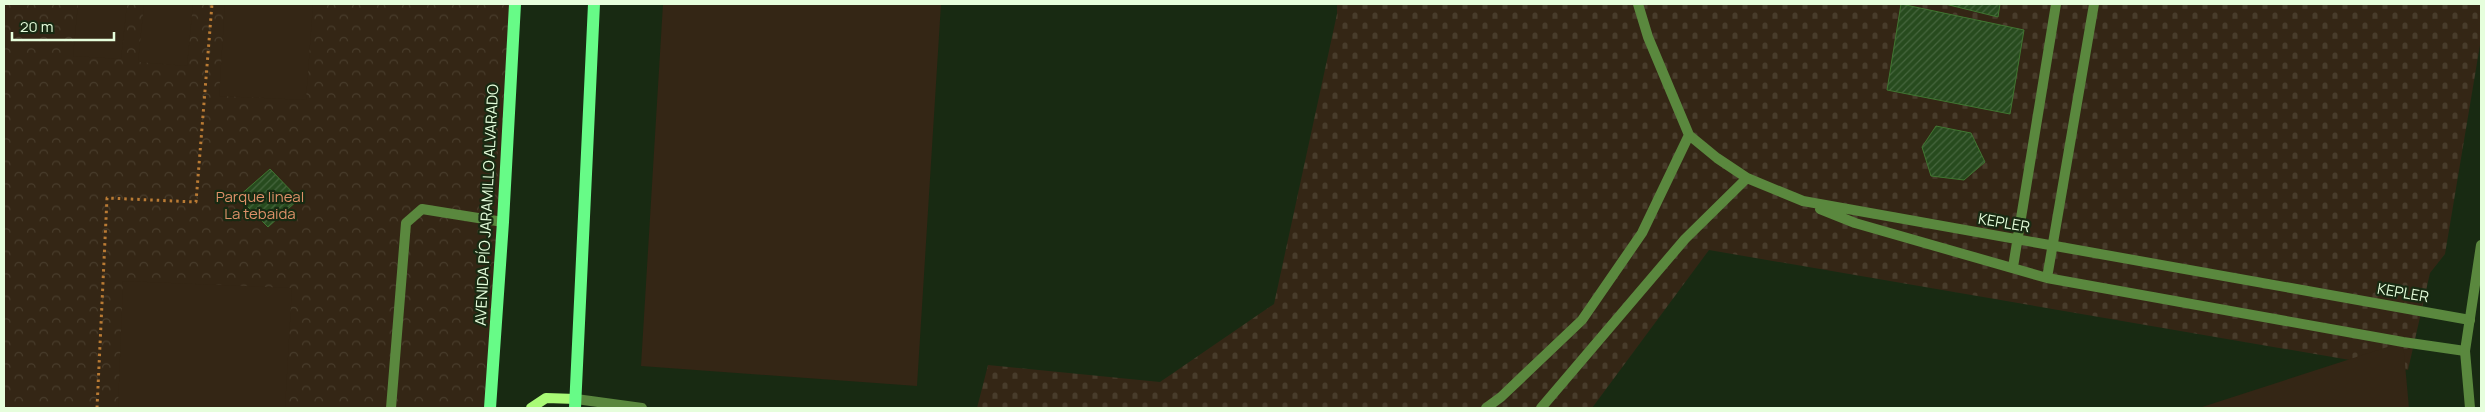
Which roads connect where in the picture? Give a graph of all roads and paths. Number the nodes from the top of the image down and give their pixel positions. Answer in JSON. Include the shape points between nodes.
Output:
{"nodes":[{"id":1,"x":212,"y":4,"type":"edge"},
{"id":2,"x":515,"y":4,"type":"edge"},
{"id":3,"x":594,"y":4,"type":"edge"},
{"id":4,"x":1638,"y":4,"type":"edge"},
{"id":5,"x":2056,"y":4,"type":"edge"},
{"id":6,"x":2094,"y":4,"type":"edge"},
{"id":7,"x":1689,"y":135,"type":"junction"},
{"id":8,"x":1747,"y":178,"type":"junction"},
{"id":9,"x":1803,"y":201,"type":"junction"},
{"id":10,"x":504,"y":222,"type":"junction"},
{"id":11,"x":2016,"y":240,"type":"junction"},
{"id":12,"x":2481,"y":245,"type":"edge"},
{"id":13,"x":2052,"y":247,"type":"junction"},
{"id":14,"x":2013,"y":267,"type":"junction"},
{"id":15,"x":2047,"y":278,"type":"junction"},
{"id":16,"x":2470,"y":320,"type":"junction"},
{"id":17,"x":2465,"y":351,"type":"junction"},
{"id":18,"x":575,"y":404,"type":"edge"},
{"id":19,"x":97,"y":408,"type":"edge"},
{"id":20,"x":391,"y":408,"type":"edge"},
{"id":21,"x":490,"y":408,"type":"edge"},
{"id":22,"x":531,"y":408,"type":"edge"},
{"id":23,"x":642,"y":408,"type":"edge"},
{"id":24,"x":1486,"y":408,"type":"edge"},
{"id":25,"x":1541,"y":408,"type":"edge"},
{"id":26,"x":2470,"y":408,"type":"edge"}],
"edges":[{"from":1,"to":19,"type":"path","via":[[196,202],[107,198]]},
{"from":2,"to":10,"type":"main road","name":"AVENIDA PÍO JARAMILLO ALVARADO"},
{"from":3,"to":18,"type":"main road"},
{"from":4,"to":7,"type":"street","name":"KEPLER","via":[[1648,37]]},
{"from":5,"to":11,"type":"street"},
{"from":6,"to":13,"type":"street"},
{"from":7,"to":8,"type":"street","name":"KEPLER"},
{"from":7,"to":24,"type":"street","via":[[1642,232],[1582,320]]},
{"from":8,"to":9,"type":"street","name":"KEPLER"},
{"from":8,"to":25,"type":"street","via":[[1685,239]]},
{"from":9,"to":11,"type":"street","name":"KEPLER"},
{"from":9,"to":14,"type":"street","via":[[1855,224]]},
{"from":10,"to":20,"type":"street","via":[[422,209],[406,223]]},
{"from":10,"to":21,"type":"main road","name":"AVENIDA PÍO JARAMILLO ALVARADO"},
{"from":11,"to":13,"type":"street","name":"KEPLER"},
{"from":11,"to":14,"type":"street"},
{"from":12,"to":16,"type":"street"},
{"from":13,"to":15,"type":"street"},
{"from":13,"to":16,"type":"street","name":"KEPLER"},
{"from":14,"to":15,"type":"street"},
{"from":15,"to":17,"type":"street"},
{"from":16,"to":17,"type":"street"},
{"from":17,"to":26,"type":"street"},
{"from":18,"to":22,"type":"main road","via":[[546,398]]},
{"from":18,"to":23,"type":"street"}]}
